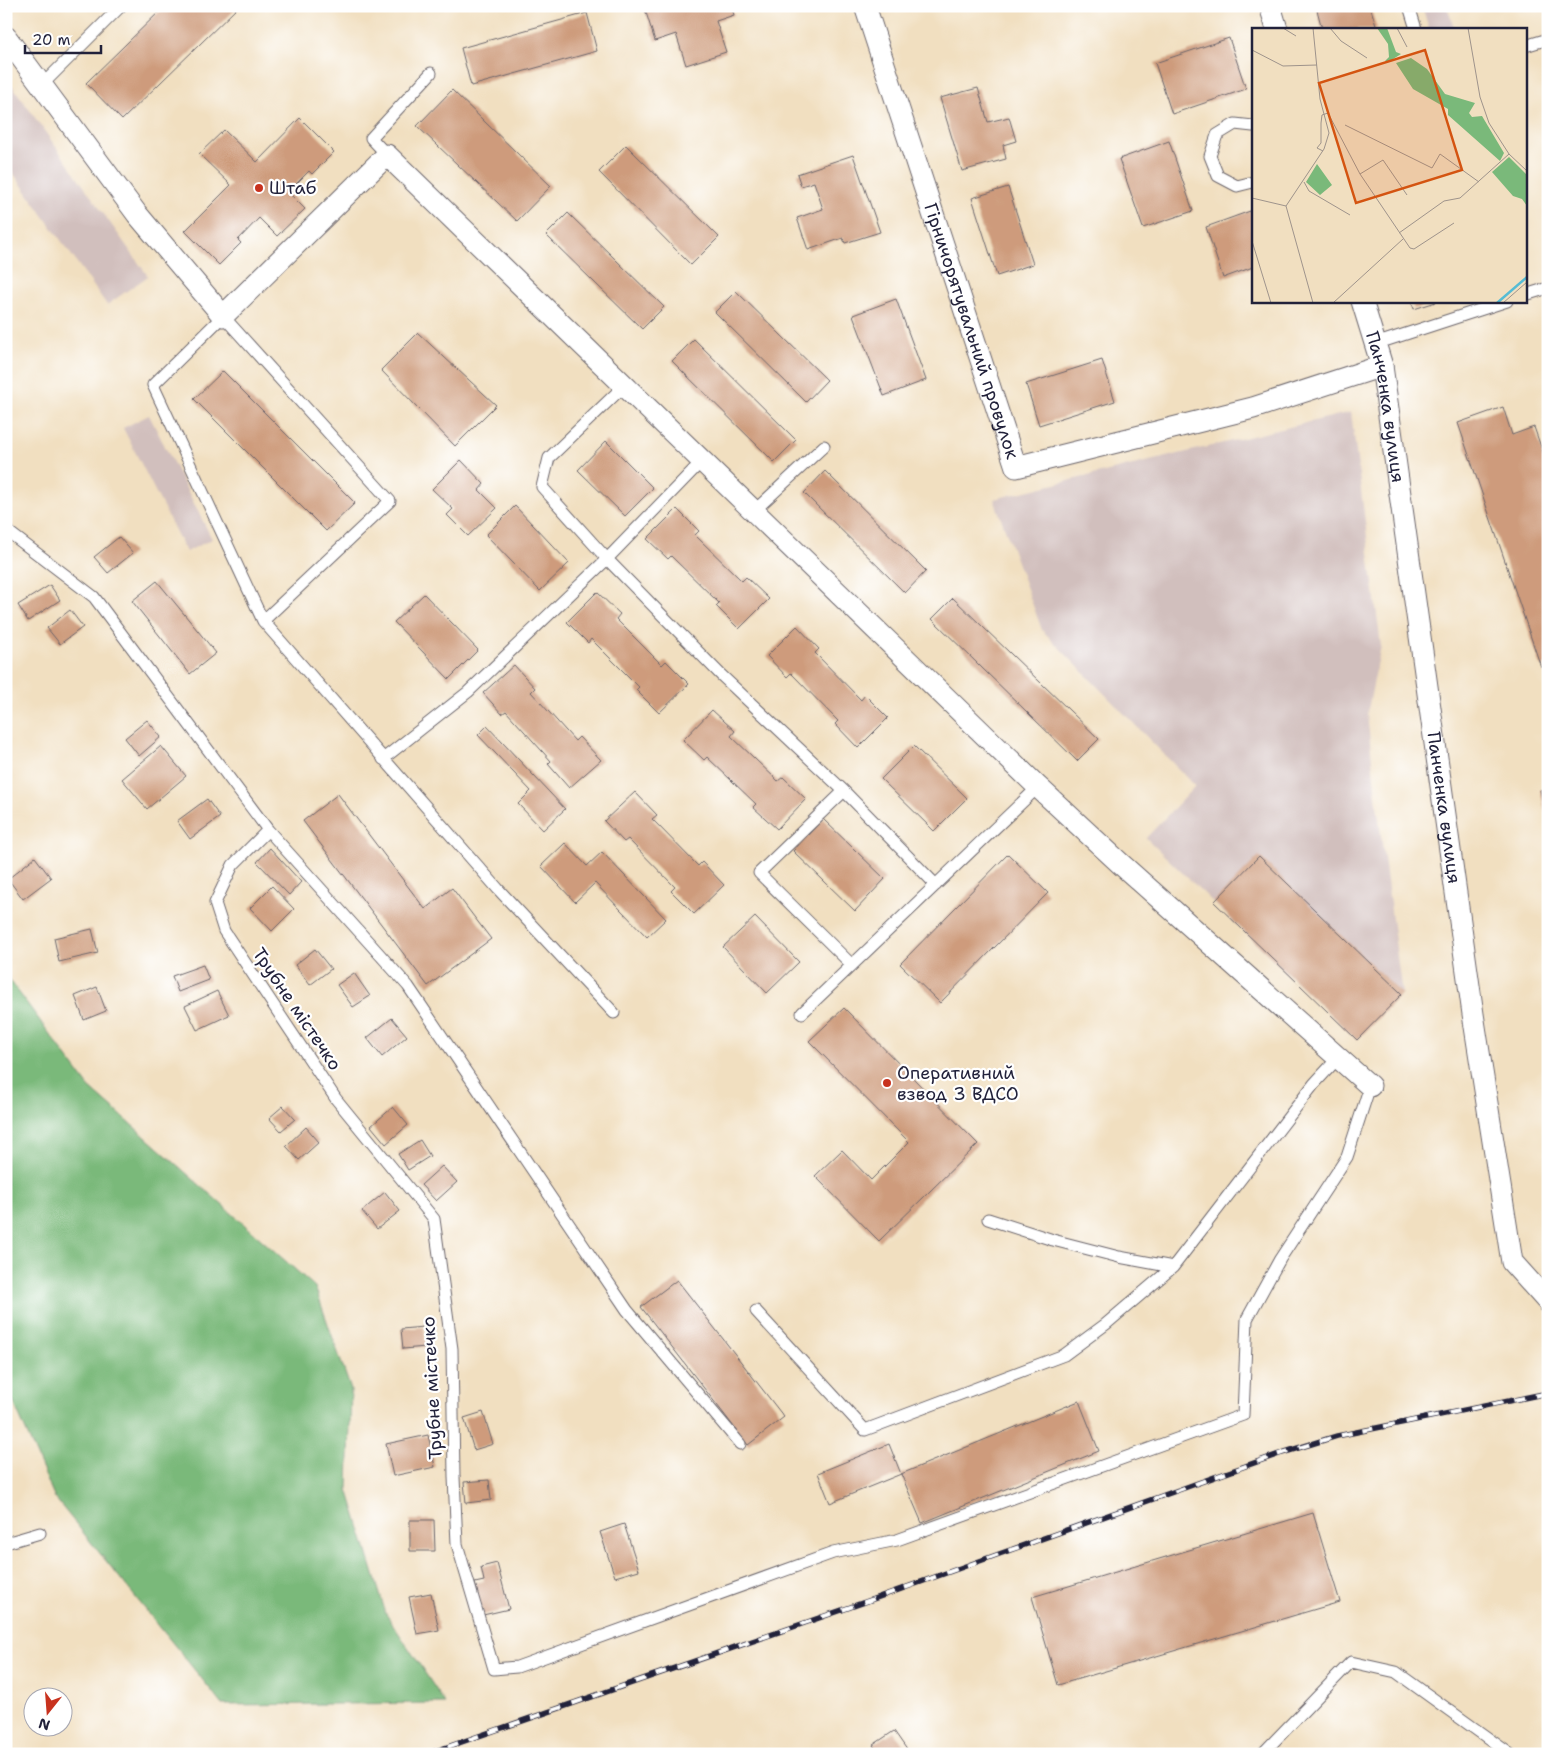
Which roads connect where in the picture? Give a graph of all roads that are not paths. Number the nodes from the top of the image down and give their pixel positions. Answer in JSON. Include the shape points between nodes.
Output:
{"nodes":[{"id":1,"x":121,"y":6,"type":"edge"},
{"id":2,"x":865,"y":6,"type":"edge"},
{"id":3,"x":1270,"y":6,"type":"edge"},
{"id":4,"x":1409,"y":6,"type":"edge"},
{"id":5,"x":1277,"y":28,"type":"edge"},
{"id":6,"x":1416,"y":28,"type":"edge"},
{"id":7,"x":6,"y":37,"type":"edge"},
{"id":8,"x":1548,"y":39,"type":"edge"},
{"id":9,"x":1526,"y":46,"type":"edge"},
{"id":10,"x":431,"y":73,"type":"dead end"},
{"id":11,"x":42,"y":85,"type":"junction"},
{"id":12,"x":1252,"y":126,"type":"edge"},
{"id":13,"x":387,"y":155,"type":"junction"},
{"id":14,"x":1252,"y":182,"type":"edge"},
{"id":15,"x":1548,"y":288,"type":"edge"},
{"id":16,"x":1526,"y":295,"type":"edge"},
{"id":17,"x":1362,"y":302,"type":"edge"},
{"id":18,"x":1504,"y":302,"type":"edge"},
{"id":19,"x":223,"y":316,"type":"junction"},
{"id":20,"x":1375,"y":344,"type":"junction"},
{"id":21,"x":1382,"y":366,"type":"junction"},
{"id":22,"x":625,"y":386,"type":"junction"},
{"id":23,"x":824,"y":446,"type":"dead end"},
{"id":24,"x":702,"y":461,"type":"junction"},
{"id":25,"x":754,"y":511,"type":"junction"},
{"id":26,"x":6,"y":530,"type":"edge"},
{"id":27,"x":607,"y":559,"type":"junction"},
{"id":28,"x":263,"y":621,"type":"junction"},
{"id":29,"x":383,"y":760,"type":"junction"},
{"id":30,"x":1038,"y":787,"type":"junction"},
{"id":31,"x":844,"y":791,"type":"junction"},
{"id":32,"x":268,"y":830,"type":"junction"},
{"id":33,"x":936,"y":885,"type":"junction"},
{"id":34,"x":852,"y":965,"type":"junction"},
{"id":35,"x":614,"y":1013,"type":"dead end"},
{"id":36,"x":802,"y":1013,"type":"dead end"},
{"id":37,"x":1338,"y":1058,"type":"junction"},
{"id":38,"x":1370,"y":1086,"type":"joint"},
{"id":39,"x":988,"y":1219,"type":"dead end"},
{"id":40,"x":1174,"y":1267,"type":"junction"},
{"id":41,"x":1548,"y":1302,"type":"edge"},
{"id":42,"x":756,"y":1311,"type":"dead end"},
{"id":43,"x":740,"y":1444,"type":"dead end"},
{"id":44,"x":40,"y":1533,"type":"dead end"},
{"id":45,"x":6,"y":1543,"type":"edge"},
{"id":46,"x":1262,"y":1754,"type":"edge"},
{"id":47,"x":1510,"y":1754,"type":"edge"}],
"edges":[{"from":1,"to":11,"type":"lane"},
{"from":2,"to":21,"type":"street","name":"Гірничорятувальний провулок","via":[[1016,467],[1254,408]]},
{"from":3,"to":5,"type":"street"},
{"from":4,"to":6,"type":"lane"},
{"from":7,"to":11,"type":"street"},
{"from":8,"to":9,"type":"lane"},
{"from":10,"to":13,"type":"lane","via":[[371,138]]},
{"from":11,"to":19,"type":"street","via":[[137,214]]},
{"from":12,"to":14,"type":"lane","via":[[1235,124],[1217,135],[1210,156],[1218,176],[1237,186]]},
{"from":13,"to":19,"type":"street"},
{"from":13,"to":22,"type":"street"},
{"from":15,"to":16,"type":"lane"},
{"from":17,"to":20,"type":"street","name":"Панченка вулиця"},
{"from":18,"to":20,"type":"lane"},
{"from":19,"to":28,"type":"lane","via":[[153,384]]},
{"from":19,"to":28,"type":"lane","via":[[390,501]]},
{"from":20,"to":21,"type":"street","name":"Панченка вулиця"},
{"from":21,"to":41,"type":"street","name":"Панченка вулиця","via":[[1473,1014],[1512,1262]]},
{"from":22,"to":24,"type":"street"},
{"from":22,"to":27,"type":"lane","via":[[549,458],[542,487]]},
{"from":23,"to":25,"type":"lane"},
{"from":24,"to":25,"type":"street"},
{"from":24,"to":27,"type":"lane"},
{"from":25,"to":30,"type":"street"},
{"from":26,"to":32,"type":"lane","via":[[94,598]]},
{"from":27,"to":29,"type":"lane","via":[[468,692]]},
{"from":27,"to":31,"type":"lane"},
{"from":28,"to":29,"type":"lane"},
{"from":29,"to":35,"type":"lane"},
{"from":30,"to":33,"type":"lane"},
{"from":30,"to":37,"type":"street"},
{"from":31,"to":33,"type":"lane"},
{"from":31,"to":34,"type":"lane","via":[[759,873]]},
{"from":32,"to":38,"type":"lane","name":"Трубне містечко","via":[[233,865],[215,903],[224,932],[336,1099],[434,1219],[452,1349],[457,1544],[494,1669],[517,1667],[833,1553],[897,1540],[1243,1414],[1247,1319],[1280,1259],[1348,1157]]},
{"from":32,"to":43,"type":"lane","via":[[408,986],[627,1310]]},
{"from":33,"to":34,"type":"lane"},
{"from":34,"to":36,"type":"lane"},
{"from":37,"to":38,"type":"street"},
{"from":37,"to":40,"type":"lane","via":[[1314,1084]]},
{"from":39,"to":40,"type":"lane","via":[[1053,1240]]},
{"from":40,"to":42,"type":"lane","via":[[1064,1355],[865,1430]]},
{"from":44,"to":45,"type":"lane"},
{"from":46,"to":47,"type":"lane","via":[[1351,1662],[1396,1672]]}]}
